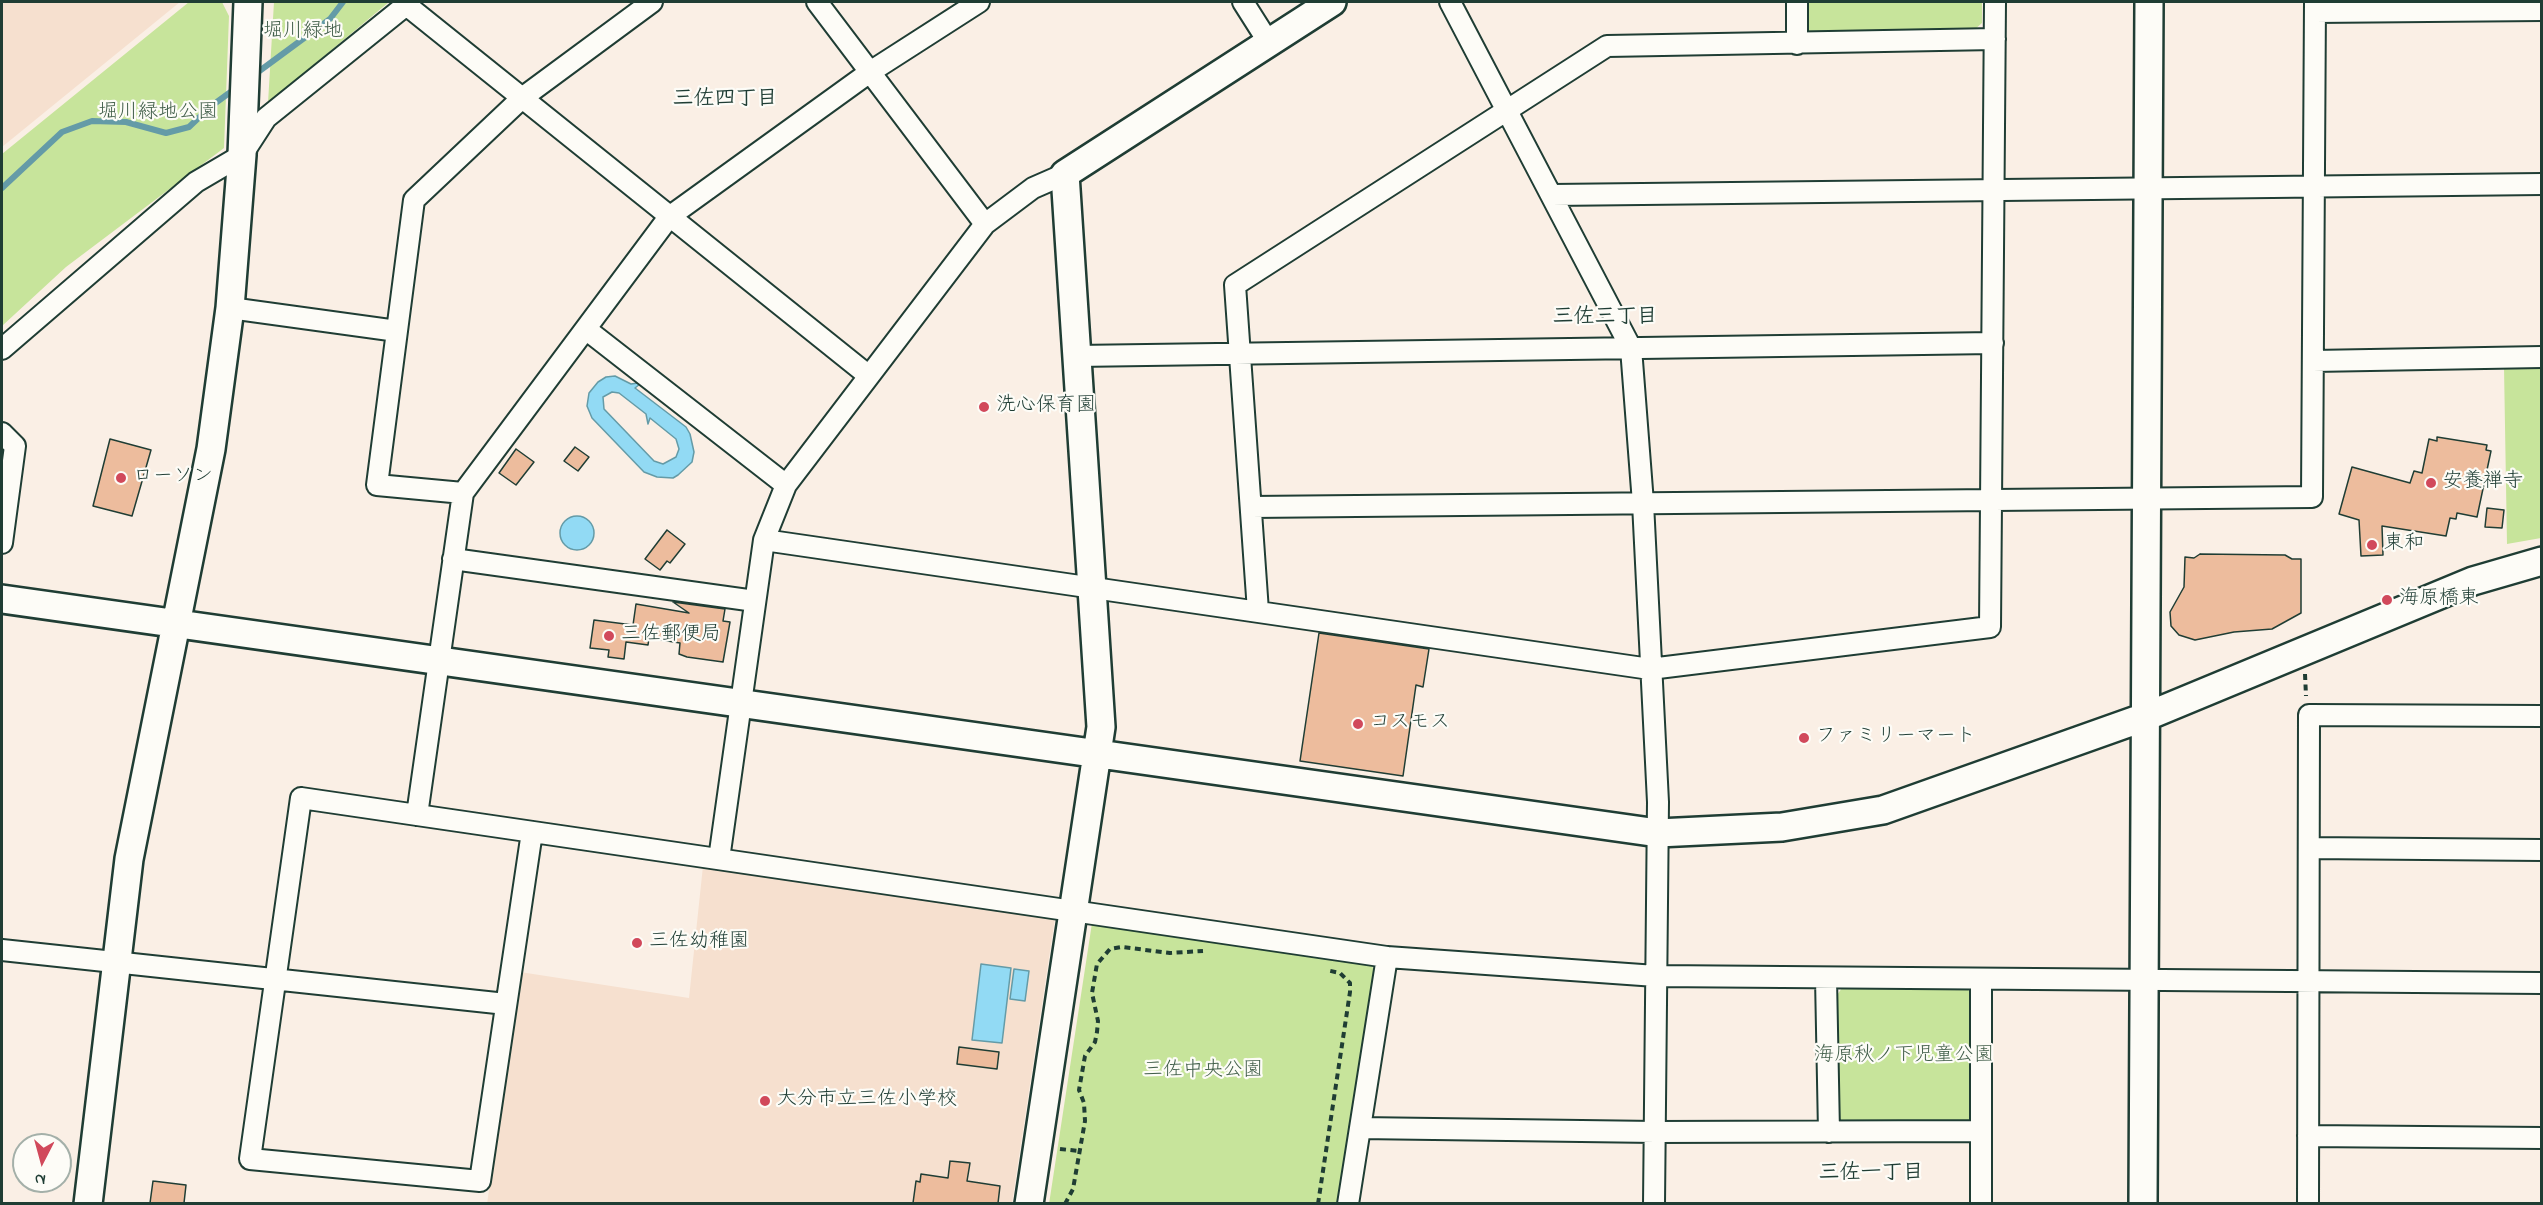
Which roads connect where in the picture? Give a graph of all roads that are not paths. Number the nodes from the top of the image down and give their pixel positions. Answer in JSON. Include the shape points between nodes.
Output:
{"nodes":[{"id":1,"x":248,"y":2,"type":"edge"},
{"id":2,"x":652,"y":2,"type":"edge"},
{"id":3,"x":817,"y":2,"type":"edge"},
{"id":4,"x":979,"y":2,"type":"edge"},
{"id":5,"x":1243,"y":2,"type":"edge"},
{"id":6,"x":1332,"y":2,"type":"edge"},
{"id":7,"x":1450,"y":2,"type":"edge"},
{"id":8,"x":1797,"y":2,"type":"edge"},
{"id":9,"x":1995,"y":2,"type":"edge"},
{"id":10,"x":2149,"y":2,"type":"edge"},
{"id":11,"x":408,"y":3,"type":"edge"},
{"id":12,"x":2315,"y":7,"type":"edge"},
{"id":13,"x":2541,"y":10,"type":"edge"},
{"id":14,"x":1995,"y":39,"type":"junction"},
{"id":15,"x":1269,"y":43,"type":"junction"},
{"id":16,"x":1797,"y":44,"type":"junction"},
{"id":17,"x":870,"y":72,"type":"junction"},
{"id":18,"x":522,"y":98,"type":"junction"},
{"id":19,"x":1508,"y":110,"type":"junction"},
{"id":20,"x":242,"y":155,"type":"junction"},
{"id":21,"x":1065,"y":174,"type":"junction"},
{"id":22,"x":2541,"y":184,"type":"edge"},
{"id":23,"x":2314,"y":186,"type":"junction"},
{"id":24,"x":2147,"y":188,"type":"junction"},
{"id":25,"x":1994,"y":190,"type":"junction"},
{"id":26,"x":1552,"y":195,"type":"junction"},
{"id":27,"x":669,"y":217,"type":"junction"},
{"id":28,"x":985,"y":224,"type":"junction"},
{"id":29,"x":230,"y":308,"type":"junction"},
{"id":30,"x":587,"y":330,"type":"junction"},
{"id":31,"x":397,"y":332,"type":"junction"},
{"id":32,"x":1992,"y":343,"type":"junction"},
{"id":33,"x":1631,"y":348,"type":"junction"},
{"id":34,"x":2,"y":349,"type":"edge"},
{"id":35,"x":1240,"y":354,"type":"junction"},
{"id":36,"x":1076,"y":356,"type":"junction"},
{"id":37,"x":2541,"y":357,"type":"edge"},
{"id":38,"x":2313,"y":361,"type":"junction"},
{"id":39,"x":869,"y":376,"type":"junction"},
{"id":40,"x":2,"y":433,"type":"edge"},
{"id":41,"x":786,"y":484,"type":"junction"},
{"id":42,"x":463,"y":493,"type":"junction"},
{"id":43,"x":2146,"y":498,"type":"junction"},
{"id":44,"x":1991,"y":500,"type":"junction"},
{"id":45,"x":1643,"y":503,"type":"junction"},
{"id":46,"x":1251,"y":507,"type":"junction"},
{"id":47,"x":764,"y":540,"type":"junction"},
{"id":48,"x":2,"y":543,"type":"edge"},
{"id":49,"x":453,"y":559,"type":"junction"},
{"id":50,"x":2541,"y":561,"type":"edge"},
{"id":51,"x":1092,"y":588,"type":"junction"},
{"id":52,"x":2,"y":599,"type":"edge"},
{"id":53,"x":755,"y":602,"type":"junction"},
{"id":54,"x":1258,"y":611,"type":"junction"},
{"id":55,"x":177,"y":624,"type":"junction"},
{"id":56,"x":438,"y":661,"type":"junction"},
{"id":57,"x":1650,"y":669,"type":"junction"},
{"id":58,"x":741,"y":704,"type":"junction"},
{"id":59,"x":2541,"y":716,"type":"edge"},
{"id":60,"x":2145,"y":717,"type":"junction"},
{"id":61,"x":1097,"y":754,"type":"junction"},
{"id":62,"x":417,"y":815,"type":"junction"},
{"id":63,"x":532,"y":832,"type":"junction"},
{"id":64,"x":1658,"y":833,"type":"junction"},
{"id":65,"x":2309,"y":848,"type":"junction"},
{"id":66,"x":2541,"y":850,"type":"edge"},
{"id":67,"x":719,"y":859,"type":"junction"},
{"id":68,"x":1073,"y":911,"type":"junction"},
{"id":69,"x":2,"y":950,"type":"edge"},
{"id":70,"x":1387,"y":957,"type":"junction"},
{"id":71,"x":115,"y":962,"type":"junction"},
{"id":72,"x":1656,"y":976,"type":"junction"},
{"id":73,"x":1826,"y":978,"type":"junction"},
{"id":74,"x":275,"y":979,"type":"junction"},
{"id":75,"x":1981,"y":980,"type":"junction"},
{"id":76,"x":2144,"y":981,"type":"junction"},
{"id":77,"x":2308,"y":983,"type":"junction"},
{"id":78,"x":2541,"y":983,"type":"edge"},
{"id":79,"x":506,"y":1004,"type":"junction"},
{"id":80,"x":1360,"y":1128,"type":"junction"},
{"id":81,"x":1981,"y":1131,"type":"junction"},
{"id":82,"x":1655,"y":1132,"type":"junction"},
{"id":83,"x":1829,"y":1132,"type":"junction"},
{"id":84,"x":2308,"y":1136,"type":"junction"},
{"id":85,"x":2541,"y":1138,"type":"edge"},
{"id":86,"x":88,"y":1203,"type":"edge"},
{"id":87,"x":1029,"y":1203,"type":"edge"},
{"id":88,"x":1348,"y":1203,"type":"edge"},
{"id":89,"x":1654,"y":1203,"type":"edge"},
{"id":90,"x":1981,"y":1203,"type":"edge"},
{"id":91,"x":2143,"y":1203,"type":"edge"},
{"id":92,"x":2308,"y":1203,"type":"edge"}],
"edges":[{"from":1,"to":20,"type":"street"},
{"from":2,"to":18,"type":"street"},
{"from":3,"to":17,"type":"street"},
{"from":4,"to":17,"type":"street"},
{"from":5,"to":15,"type":"street"},
{"from":6,"to":15,"type":"street"},
{"from":7,"to":19,"type":"street"},
{"from":8,"to":16,"type":"street"},
{"from":9,"to":14,"type":"street"},
{"from":10,"to":24,"type":"street"},
{"from":11,"to":18,"type":"street"},
{"from":11,"to":20,"type":"street","via":[[266,118]]},
{"from":12,"to":13,"type":"street"},
{"from":12,"to":23,"type":"street"},
{"from":14,"to":16,"type":"street"},
{"from":14,"to":25,"type":"street"},
{"from":15,"to":21,"type":"street"},
{"from":16,"to":19,"type":"street","via":[[1607,46]]},
{"from":17,"to":27,"type":"street"},
{"from":17,"to":28,"type":"street"},
{"from":18,"to":27,"type":"street"},
{"from":18,"to":31,"type":"street","via":[[414,200]]},
{"from":19,"to":26,"type":"street"},
{"from":19,"to":35,"type":"street","via":[[1235,285]]},
{"from":20,"to":29,"type":"street"},
{"from":20,"to":34,"type":"street","via":[[196,182]]},
{"from":21,"to":28,"type":"street","via":[[1033,188]]},
{"from":21,"to":36,"type":"street"},
{"from":22,"to":23,"type":"street"},
{"from":23,"to":24,"type":"street"},
{"from":23,"to":38,"type":"street"},
{"from":24,"to":25,"type":"street"},
{"from":24,"to":43,"type":"street"},
{"from":25,"to":26,"type":"street"},
{"from":25,"to":32,"type":"street"},
{"from":26,"to":33,"type":"street"},
{"from":27,"to":30,"type":"street"},
{"from":27,"to":39,"type":"street"},
{"from":28,"to":39,"type":"street"},
{"from":29,"to":31,"type":"street"},
{"from":29,"to":55,"type":"street","via":[[212,449]]},
{"from":30,"to":41,"type":"street"},
{"from":30,"to":42,"type":"street"},
{"from":31,"to":42,"type":"street","via":[[377,485]]},
{"from":32,"to":33,"type":"street"},
{"from":32,"to":44,"type":"street"},
{"from":33,"to":35,"type":"street"},
{"from":33,"to":45,"type":"street"},
{"from":35,"to":36,"type":"street"},
{"from":35,"to":46,"type":"street"},
{"from":36,"to":51,"type":"street"},
{"from":37,"to":38,"type":"street"},
{"from":38,"to":43,"type":"street","via":[[2312,497]]},
{"from":39,"to":41,"type":"street"},
{"from":40,"to":48,"type":"street","via":[[15,446]]},
{"from":41,"to":47,"type":"street"},
{"from":42,"to":49,"type":"street"},
{"from":43,"to":44,"type":"street"},
{"from":43,"to":60,"type":"street"},
{"from":44,"to":45,"type":"street"},
{"from":44,"to":57,"type":"street","via":[[1990,627]]},
{"from":45,"to":46,"type":"street"},
{"from":45,"to":57,"type":"street"},
{"from":46,"to":54,"type":"street"},
{"from":47,"to":51,"type":"street"},
{"from":47,"to":53,"type":"street"},
{"from":49,"to":53,"type":"street"},
{"from":49,"to":56,"type":"street"},
{"from":50,"to":60,"type":"street","via":[[2473,581]]},
{"from":51,"to":54,"type":"street"},
{"from":51,"to":61,"type":"street","via":[[1101,727]]},
{"from":52,"to":55,"type":"street"},
{"from":53,"to":58,"type":"street"},
{"from":54,"to":57,"type":"street"},
{"from":55,"to":56,"type":"street"},
{"from":55,"to":71,"type":"street","via":[[131,848]]},
{"from":56,"to":58,"type":"street"},
{"from":56,"to":62,"type":"street"},
{"from":57,"to":64,"type":"street"},
{"from":58,"to":61,"type":"street"},
{"from":58,"to":67,"type":"street"},
{"from":59,"to":65,"type":"street","via":[[2309,715]]},
{"from":60,"to":64,"type":"street","via":[[1883,810],[1782,827]]},
{"from":60,"to":76,"type":"street"},
{"from":61,"to":64,"type":"street"},
{"from":61,"to":68,"type":"street"},
{"from":62,"to":63,"type":"street"},
{"from":62,"to":74,"type":"street","via":[[301,798]]},
{"from":63,"to":67,"type":"street"},
{"from":63,"to":79,"type":"street"},
{"from":64,"to":72,"type":"street"},
{"from":65,"to":66,"type":"street"},
{"from":65,"to":77,"type":"street"},
{"from":67,"to":68,"type":"street"},
{"from":68,"to":70,"type":"street"},
{"from":68,"to":87,"type":"street"},
{"from":69,"to":71,"type":"street"},
{"from":70,"to":72,"type":"street"},
{"from":70,"to":80,"type":"street"},
{"from":71,"to":74,"type":"street"},
{"from":71,"to":86,"type":"street"},
{"from":72,"to":73,"type":"street"},
{"from":72,"to":82,"type":"street"},
{"from":73,"to":75,"type":"street"},
{"from":73,"to":83,"type":"street"},
{"from":74,"to":79,"type":"street"},
{"from":74,"to":79,"type":"street","via":[[249,1159],[480,1181]]},
{"from":75,"to":76,"type":"street"},
{"from":75,"to":81,"type":"street"},
{"from":76,"to":77,"type":"street"},
{"from":76,"to":91,"type":"street"},
{"from":77,"to":78,"type":"street"},
{"from":77,"to":84,"type":"street"},
{"from":80,"to":82,"type":"street"},
{"from":80,"to":88,"type":"street"},
{"from":81,"to":83,"type":"street"},
{"from":81,"to":90,"type":"street"},
{"from":82,"to":83,"type":"street"},
{"from":82,"to":89,"type":"street"},
{"from":84,"to":85,"type":"street"},
{"from":84,"to":92,"type":"street"}]}
